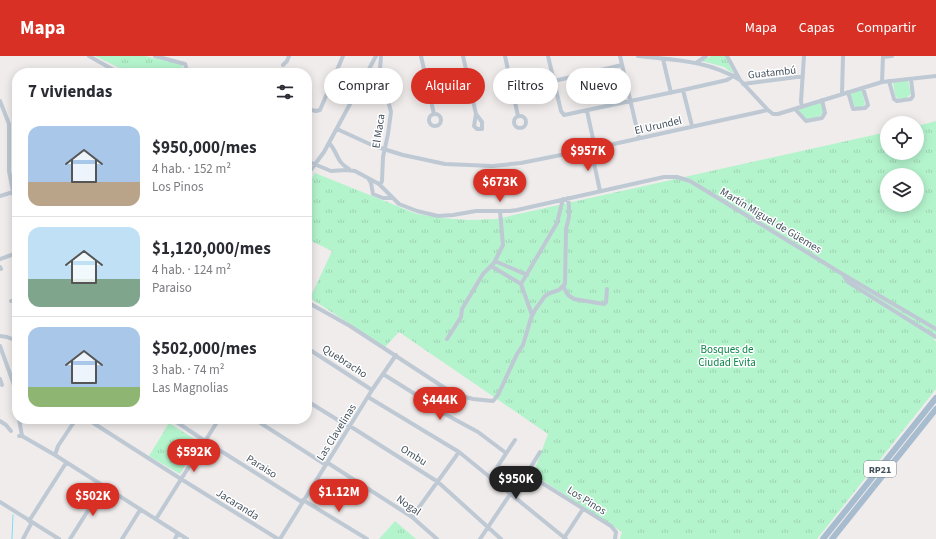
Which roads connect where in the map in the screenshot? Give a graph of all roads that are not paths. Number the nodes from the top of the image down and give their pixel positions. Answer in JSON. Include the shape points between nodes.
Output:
{"nodes":[{"id":1,"x":89,"y":56,"type":"edge"},
{"id":2,"x":155,"y":56,"type":"edge"},
{"id":3,"x":289,"y":56,"type":"edge"},
{"id":4,"x":343,"y":56,"type":"edge"},
{"id":5,"x":376,"y":56,"type":"edge"},
{"id":6,"x":381,"y":56,"type":"edge"},
{"id":7,"x":421,"y":56,"type":"edge"},
{"id":8,"x":463,"y":56,"type":"edge"},
{"id":9,"x":506,"y":56,"type":"edge"},
{"id":10,"x":548,"y":56,"type":"edge"},
{"id":11,"x":620,"y":56,"type":"edge"},
{"id":12,"x":638,"y":56,"type":"edge"},
{"id":13,"x":706,"y":56,"type":"edge"},
{"id":14,"x":727,"y":56,"type":"edge"},
{"id":15,"x":804,"y":56,"type":"edge"},
{"id":16,"x":843,"y":56,"type":"edge"},
{"id":17,"x":883,"y":56,"type":"edge"},
{"id":18,"x":892,"y":56,"type":"edge"},
{"id":19,"x":670,"y":58,"type":"edge"},
{"id":20,"x":663,"y":59,"type":"junction"},
{"id":21,"x":696,"y":63,"type":"junction"},
{"id":22,"x":283,"y":65,"type":"dead end"},
{"id":23,"x":622,"y":65,"type":"junction"},
{"id":24,"x":110,"y":68,"type":"edge"},
{"id":25,"x":186,"y":68,"type":"edge"},
{"id":26,"x":551,"y":68,"type":"edge"},
{"id":27,"x":623,"y":68,"type":"edge"},
{"id":28,"x":735,"y":75,"type":"junction"},
{"id":29,"x":936,"y":76,"type":"edge"},
{"id":30,"x":802,"y":78,"type":"junction"},
{"id":31,"x":558,"y":79,"type":"edge"},
{"id":32,"x":911,"y":79,"type":"junction"},
{"id":33,"x":889,"y":81,"type":"junction"},
{"id":34,"x":882,"y":82,"type":"junction"},
{"id":35,"x":743,"y":84,"type":"junction"},
{"id":36,"x":863,"y":88,"type":"junction"},
{"id":37,"x":683,"y":90,"type":"junction"},
{"id":38,"x":848,"y":92,"type":"junction"},
{"id":39,"x":671,"y":93,"type":"junction"},
{"id":40,"x":842,"y":94,"type":"junction"},
{"id":41,"x":558,"y":98,"type":"edge"},
{"id":42,"x":822,"y":100,"type":"junction"},
{"id":43,"x":0,"y":101,"type":"edge"},
{"id":44,"x":631,"y":102,"type":"edge"},
{"id":45,"x":620,"y":104,"type":"edge"},
{"id":46,"x":630,"y":104,"type":"edge"},
{"id":47,"x":802,"y":107,"type":"junction"},
{"id":48,"x":795,"y":109,"type":"junction"},
{"id":49,"x":312,"y":110,"type":"edge"},
{"id":50,"x":768,"y":110,"type":"junction"},
{"id":51,"x":587,"y":111,"type":"junction"},
{"id":52,"x":434,"y":114,"type":"dead end"},
{"id":53,"x":476,"y":114,"type":"dead end"},
{"id":54,"x":518,"y":116,"type":"dead end"},
{"id":55,"x":692,"y":126,"type":"junction"},
{"id":56,"x":337,"y":129,"type":"junction"},
{"id":57,"x":639,"y":138,"type":"junction"},
{"id":58,"x":329,"y":143,"type":"junction"},
{"id":59,"x":593,"y":149,"type":"junction"},
{"id":60,"x":385,"y":150,"type":"junction"},
{"id":61,"x":314,"y":164,"type":"junction"},
{"id":62,"x":312,"y":167,"type":"edge"},
{"id":63,"x":351,"y":170,"type":"junction"},
{"id":64,"x":368,"y":177,"type":"junction"},
{"id":65,"x":380,"y":185,"type":"junction"},
{"id":66,"x":12,"y":187,"type":"edge"},
{"id":67,"x":600,"y":191,"type":"junction"},
{"id":68,"x":12,"y":192,"type":"edge"},
{"id":69,"x":0,"y":196,"type":"edge"},
{"id":70,"x":393,"y":198,"type":"junction"},
{"id":71,"x":568,"y":198,"type":"junction"},
{"id":72,"x":563,"y":199,"type":"junction"},
{"id":73,"x":500,"y":211,"type":"junction"},
{"id":74,"x":12,"y":255,"type":"edge"},
{"id":75,"x":0,"y":259,"type":"edge"},
{"id":76,"x":495,"y":261,"type":"junction"},
{"id":77,"x":492,"y":266,"type":"junction"},
{"id":78,"x":527,"y":275,"type":"junction"},
{"id":79,"x":844,"y":275,"type":"junction"},
{"id":80,"x":521,"y":284,"type":"junction"},
{"id":81,"x":563,"y":286,"type":"junction"},
{"id":82,"x":607,"y":289,"type":"dead end"},
{"id":83,"x":312,"y":305,"type":"edge"},
{"id":84,"x":532,"y":315,"type":"junction"},
{"id":85,"x":936,"y":329,"type":"edge"},
{"id":86,"x":0,"y":330,"type":"edge"},
{"id":87,"x":1,"y":336,"type":"edge"},
{"id":88,"x":936,"y":337,"type":"edge"},
{"id":89,"x":12,"y":339,"type":"edge"},
{"id":90,"x":447,"y":339,"type":"dead end"},
{"id":91,"x":0,"y":346,"type":"edge"},
{"id":92,"x":312,"y":351,"type":"edge"},
{"id":93,"x":396,"y":355,"type":"junction"},
{"id":94,"x":383,"y":374,"type":"junction"},
{"id":95,"x":12,"y":378,"type":"edge"},
{"id":96,"x":0,"y":379,"type":"edge"},
{"id":97,"x":2,"y":385,"type":"dead end"},
{"id":98,"x":372,"y":390,"type":"junction"},
{"id":99,"x":368,"y":397,"type":"junction"},
{"id":100,"x":936,"y":398,"type":"edge"},
{"id":101,"x":312,"y":404,"type":"edge"},
{"id":102,"x":936,"y":409,"type":"edge"},
{"id":103,"x":0,"y":422,"type":"edge"},
{"id":104,"x":19,"y":424,"type":"edge"},
{"id":105,"x":72,"y":424,"type":"edge"},
{"id":106,"x":95,"y":424,"type":"edge"},
{"id":107,"x":180,"y":424,"type":"edge"},
{"id":108,"x":216,"y":424,"type":"edge"},
{"id":109,"x":262,"y":424,"type":"edge"},
{"id":110,"x":350,"y":427,"type":"junction"},
{"id":111,"x":11,"y":431,"type":"dead end"},
{"id":112,"x":515,"y":440,"type":"dead end"},
{"id":113,"x":205,"y":441,"type":"junction"},
{"id":114,"x":459,"y":452,"type":"junction"},
{"id":115,"x":540,"y":452,"type":"dead end"},
{"id":116,"x":506,"y":453,"type":"junction"},
{"id":117,"x":55,"y":455,"type":"junction"},
{"id":118,"x":66,"y":463,"type":"junction"},
{"id":119,"x":327,"y":464,"type":"junction"},
{"id":120,"x":526,"y":473,"type":"junction"},
{"id":121,"x":490,"y":478,"type":"junction"},
{"id":122,"x":181,"y":479,"type":"junction"},
{"id":123,"x":438,"y":482,"type":"junction"},
{"id":124,"x":103,"y":487,"type":"junction"},
{"id":125,"x":510,"y":495,"type":"junction"},
{"id":126,"x":302,"y":501,"type":"junction"},
{"id":127,"x":0,"y":502,"type":"edge"},
{"id":128,"x":582,"y":509,"type":"junction"},
{"id":129,"x":140,"y":510,"type":"junction"},
{"id":130,"x":412,"y":517,"type":"junction"},
{"id":131,"x":156,"y":519,"type":"junction"},
{"id":132,"x":30,"y":521,"type":"junction"},
{"id":133,"x":488,"y":527,"type":"junction"},
{"id":134,"x":178,"y":534,"type":"junction"},
{"id":135,"x":562,"y":538,"type":"edge"},
{"id":136,"x":23,"y":539,"type":"edge"},
{"id":137,"x":60,"y":539,"type":"edge"},
{"id":138,"x":70,"y":539,"type":"edge"},
{"id":139,"x":122,"y":539,"type":"edge"},
{"id":140,"x":175,"y":539,"type":"edge"},
{"id":141,"x":187,"y":539,"type":"edge"},
{"id":142,"x":279,"y":539,"type":"edge"},
{"id":143,"x":367,"y":539,"type":"edge"},
{"id":144,"x":437,"y":539,"type":"edge"},
{"id":145,"x":480,"y":539,"type":"edge"},
{"id":146,"x":501,"y":539,"type":"edge"},
{"id":147,"x":615,"y":539,"type":"edge"},
{"id":148,"x":823,"y":539,"type":"edge"},
{"id":149,"x":832,"y":539,"type":"edge"}],
"edges":[{"from":1,"to":24,"type":"street"},
{"from":2,"to":25,"type":"street","via":[[185,64]]},
{"from":3,"to":22,"type":"street"},
{"from":4,"to":49,"type":"street","via":[[319,111]]},
{"from":5,"to":56,"type":"street"},
{"from":6,"to":60,"type":"street","name":"El Maca","via":[[381,74],[391,112]]},
{"from":7,"to":52,"type":"street"},
{"from":8,"to":53,"type":"street"},
{"from":9,"to":54,"type":"street"},
{"from":10,"to":26,"type":"street"},
{"from":11,"to":23,"type":"street"},
{"from":12,"to":20,"type":"street"},
{"from":13,"to":21,"type":"street"},
{"from":14,"to":28,"type":"street"},
{"from":15,"to":30,"type":"street"},
{"from":16,"to":40,"type":"street"},
{"from":17,"to":18,"type":"street"},
{"from":17,"to":34,"type":"street"},
{"from":19,"to":20,"type":"street"},
{"from":19,"to":21,"type":"street"},
{"from":20,"to":39,"type":"street"},
{"from":21,"to":28,"type":"street"},
{"from":23,"to":27,"type":"street"},
{"from":23,"to":31,"type":"street"},
{"from":28,"to":35,"type":"street"},
{"from":28,"to":37,"type":"street","name":"Guatambú","via":[[728,80]]},
{"from":29,"to":32,"type":"street","name":"El Urundel"},
{"from":30,"to":35,"type":"street","name":"Guatambú"},
{"from":30,"to":47,"type":"street"},
{"from":32,"to":33,"type":"street","name":"El Urundel"},
{"from":32,"to":33,"type":"street","via":[[912,98],[897,101],[894,99]]},
{"from":33,"to":34,"type":"street","name":"El Urundel"},
{"from":34,"to":36,"type":"street","name":"El Urundel"},
{"from":35,"to":50,"type":"street"},
{"from":36,"to":38,"type":"street","name":"El Urundel"},
{"from":36,"to":38,"type":"street","via":[[868,105],[865,108],[854,110]]},
{"from":37,"to":39,"type":"street","name":"Guatambú"},
{"from":37,"to":55,"type":"street"},
{"from":38,"to":40,"type":"street","name":"El Urundel"},
{"from":39,"to":44,"type":"street","name":"Guatambú"},
{"from":40,"to":42,"type":"street","name":"El Urundel"},
{"from":41,"to":51,"type":"street","name":"Guatambú","via":[[564,115]]},
{"from":42,"to":47,"type":"street","name":"El Urundel"},
{"from":42,"to":48,"type":"street","via":[[825,113],[822,118],[806,121]]},
{"from":43,"to":66,"type":"street","via":[[9,124],[9,171]]},
{"from":45,"to":51,"type":"street","name":"Guatambú"},
{"from":46,"to":57,"type":"street"},
{"from":47,"to":48,"type":"street","name":"El Urundel"},
{"from":48,"to":50,"type":"street","name":"El Urundel","via":[[776,114]]},
{"from":50,"to":55,"type":"street","name":"El Urundel"},
{"from":51,"to":59,"type":"street"},
{"from":55,"to":57,"type":"street","name":"El Urundel"},
{"from":56,"to":58,"type":"street"},
{"from":56,"to":60,"type":"street","name":"El Urundel"},
{"from":57,"to":59,"type":"street","name":"El Urundel"},
{"from":58,"to":61,"type":"street"},
{"from":58,"to":63,"type":"street","via":[[339,161]]},
{"from":59,"to":60,"type":"street","name":"El Urundel","via":[[482,166],[429,161]]},
{"from":59,"to":67,"type":"street"},
{"from":60,"to":65,"type":"street","name":"El Maca"},
{"from":61,"to":62,"type":"street"},
{"from":61,"to":63,"type":"street","via":[[331,171]]},
{"from":63,"to":64,"type":"street"},
{"from":64,"to":65,"type":"street"},
{"from":64,"to":70,"type":"street","via":[[373,194]]},
{"from":65,"to":70,"type":"street"},
{"from":67,"to":71,"type":"street","name":"Martín Miguel de Güemes"},
{"from":67,"to":79,"type":"street","name":"Martín Miguel de Güemes","via":[[664,177],[690,181]]},
{"from":68,"to":69,"type":"street"},
{"from":70,"to":73,"type":"street","name":"Martín Miguel de Güemes","via":[[413,210],[438,216]]},
{"from":71,"to":72,"type":"street","name":"Martín Miguel de Güemes"},
{"from":71,"to":81,"type":"street","via":[[569,217],[566,227]]},
{"from":72,"to":73,"type":"street","name":"Martín Miguel de Güemes","via":[[517,210]]},
{"from":72,"to":78,"type":"street","via":[[557,223]]},
{"from":73,"to":76,"type":"street","via":[[503,243]]},
{"from":74,"to":75,"type":"street"},
{"from":76,"to":77,"type":"street"},
{"from":76,"to":78,"type":"street"},
{"from":77,"to":80,"type":"street"},
{"from":77,"to":90,"type":"street","via":[[483,274]]},
{"from":78,"to":80,"type":"street"},
{"from":79,"to":85,"type":"street","name":"Martín Miguel de Güemes"},
{"from":79,"to":88,"type":"street","name":"Martín Miguel de Güemes","via":[[848,282]]},
{"from":80,"to":84,"type":"street"},
{"from":81,"to":82,"type":"street","via":[[574,299],[604,304]]},
{"from":81,"to":84,"type":"street","via":[[545,296]]},
{"from":83,"to":93,"type":"street"},
{"from":84,"to":93,"type":"street","via":[[523,345],[493,401],[454,394]]},
{"from":86,"to":87,"type":"street"},
{"from":87,"to":89,"type":"street"},
{"from":91,"to":95,"type":"street"},
{"from":92,"to":98,"type":"street","name":"Quebracho"},
{"from":93,"to":94,"type":"street","name":"Las Clavelinas"},
{"from":94,"to":98,"type":"street","name":"Las Clavelinas"},
{"from":94,"to":116,"type":"street","via":[[478,432]]},
{"from":96,"to":97,"type":"street"},
{"from":98,"to":99,"type":"street","name":"Las Clavelinas"},
{"from":99,"to":110,"type":"street","name":"Las Clavelinas"},
{"from":99,"to":114,"type":"street"},
{"from":100,"to":148,"type":"main road","number":"RP21"},
{"from":101,"to":110,"type":"street","name":"Ombu"},
{"from":102,"to":149,"type":"main road","number":"RP21"},
{"from":103,"to":111,"type":"street"},
{"from":104,"to":117,"type":"street","via":[[20,436]]},
{"from":105,"to":117,"type":"street"},
{"from":106,"to":122,"type":"street","name":"Jacaranda"},
{"from":107,"to":113,"type":"street","name":"Paraiso"},
{"from":108,"to":113,"type":"street"},
{"from":109,"to":119,"type":"street","name":"Nogal"},
{"from":110,"to":119,"type":"street","name":"Las Clavelinas"},
{"from":110,"to":123,"type":"street","name":"Ombu"},
{"from":112,"to":116,"type":"street"},
{"from":113,"to":122,"type":"street"},
{"from":113,"to":126,"type":"street","name":"Paraiso"},
{"from":114,"to":121,"type":"street"},
{"from":114,"to":123,"type":"street"},
{"from":115,"to":120,"type":"street"},
{"from":116,"to":121,"type":"street"},
{"from":117,"to":118,"type":"street"},
{"from":118,"to":124,"type":"street"},
{"from":118,"to":132,"type":"street"},
{"from":119,"to":126,"type":"street","name":"Las Clavelinas"},
{"from":119,"to":130,"type":"street","name":"Nogal"},
{"from":120,"to":125,"type":"street"},
{"from":120,"to":128,"type":"street","name":"Los Pinos"},
{"from":121,"to":125,"type":"street"},
{"from":122,"to":131,"type":"street"},
{"from":122,"to":142,"type":"street","name":"Jacaranda"},
{"from":123,"to":130,"type":"street"},
{"from":123,"to":133,"type":"street","name":"Ombu"},
{"from":124,"to":129,"type":"street"},
{"from":124,"to":138,"type":"street"},
{"from":125,"to":133,"type":"street"},
{"from":125,"to":135,"type":"street"},
{"from":126,"to":142,"type":"street","name":"Las Clavelinas"},
{"from":126,"to":143,"type":"street","name":"Paraiso"},
{"from":127,"to":132,"type":"street"},
{"from":128,"to":135,"type":"street"},
{"from":128,"to":147,"type":"street","name":"Los Pinos","via":[[611,526],[616,532]]},
{"from":129,"to":131,"type":"street"},
{"from":129,"to":139,"type":"street"},
{"from":130,"to":144,"type":"street","name":"Nogal"},
{"from":131,"to":134,"type":"street"},
{"from":132,"to":136,"type":"street"},
{"from":132,"to":137,"type":"street"},
{"from":133,"to":145,"type":"street"},
{"from":133,"to":146,"type":"street","name":"Ombu"},
{"from":134,"to":140,"type":"street"},
{"from":134,"to":141,"type":"street"}]}
